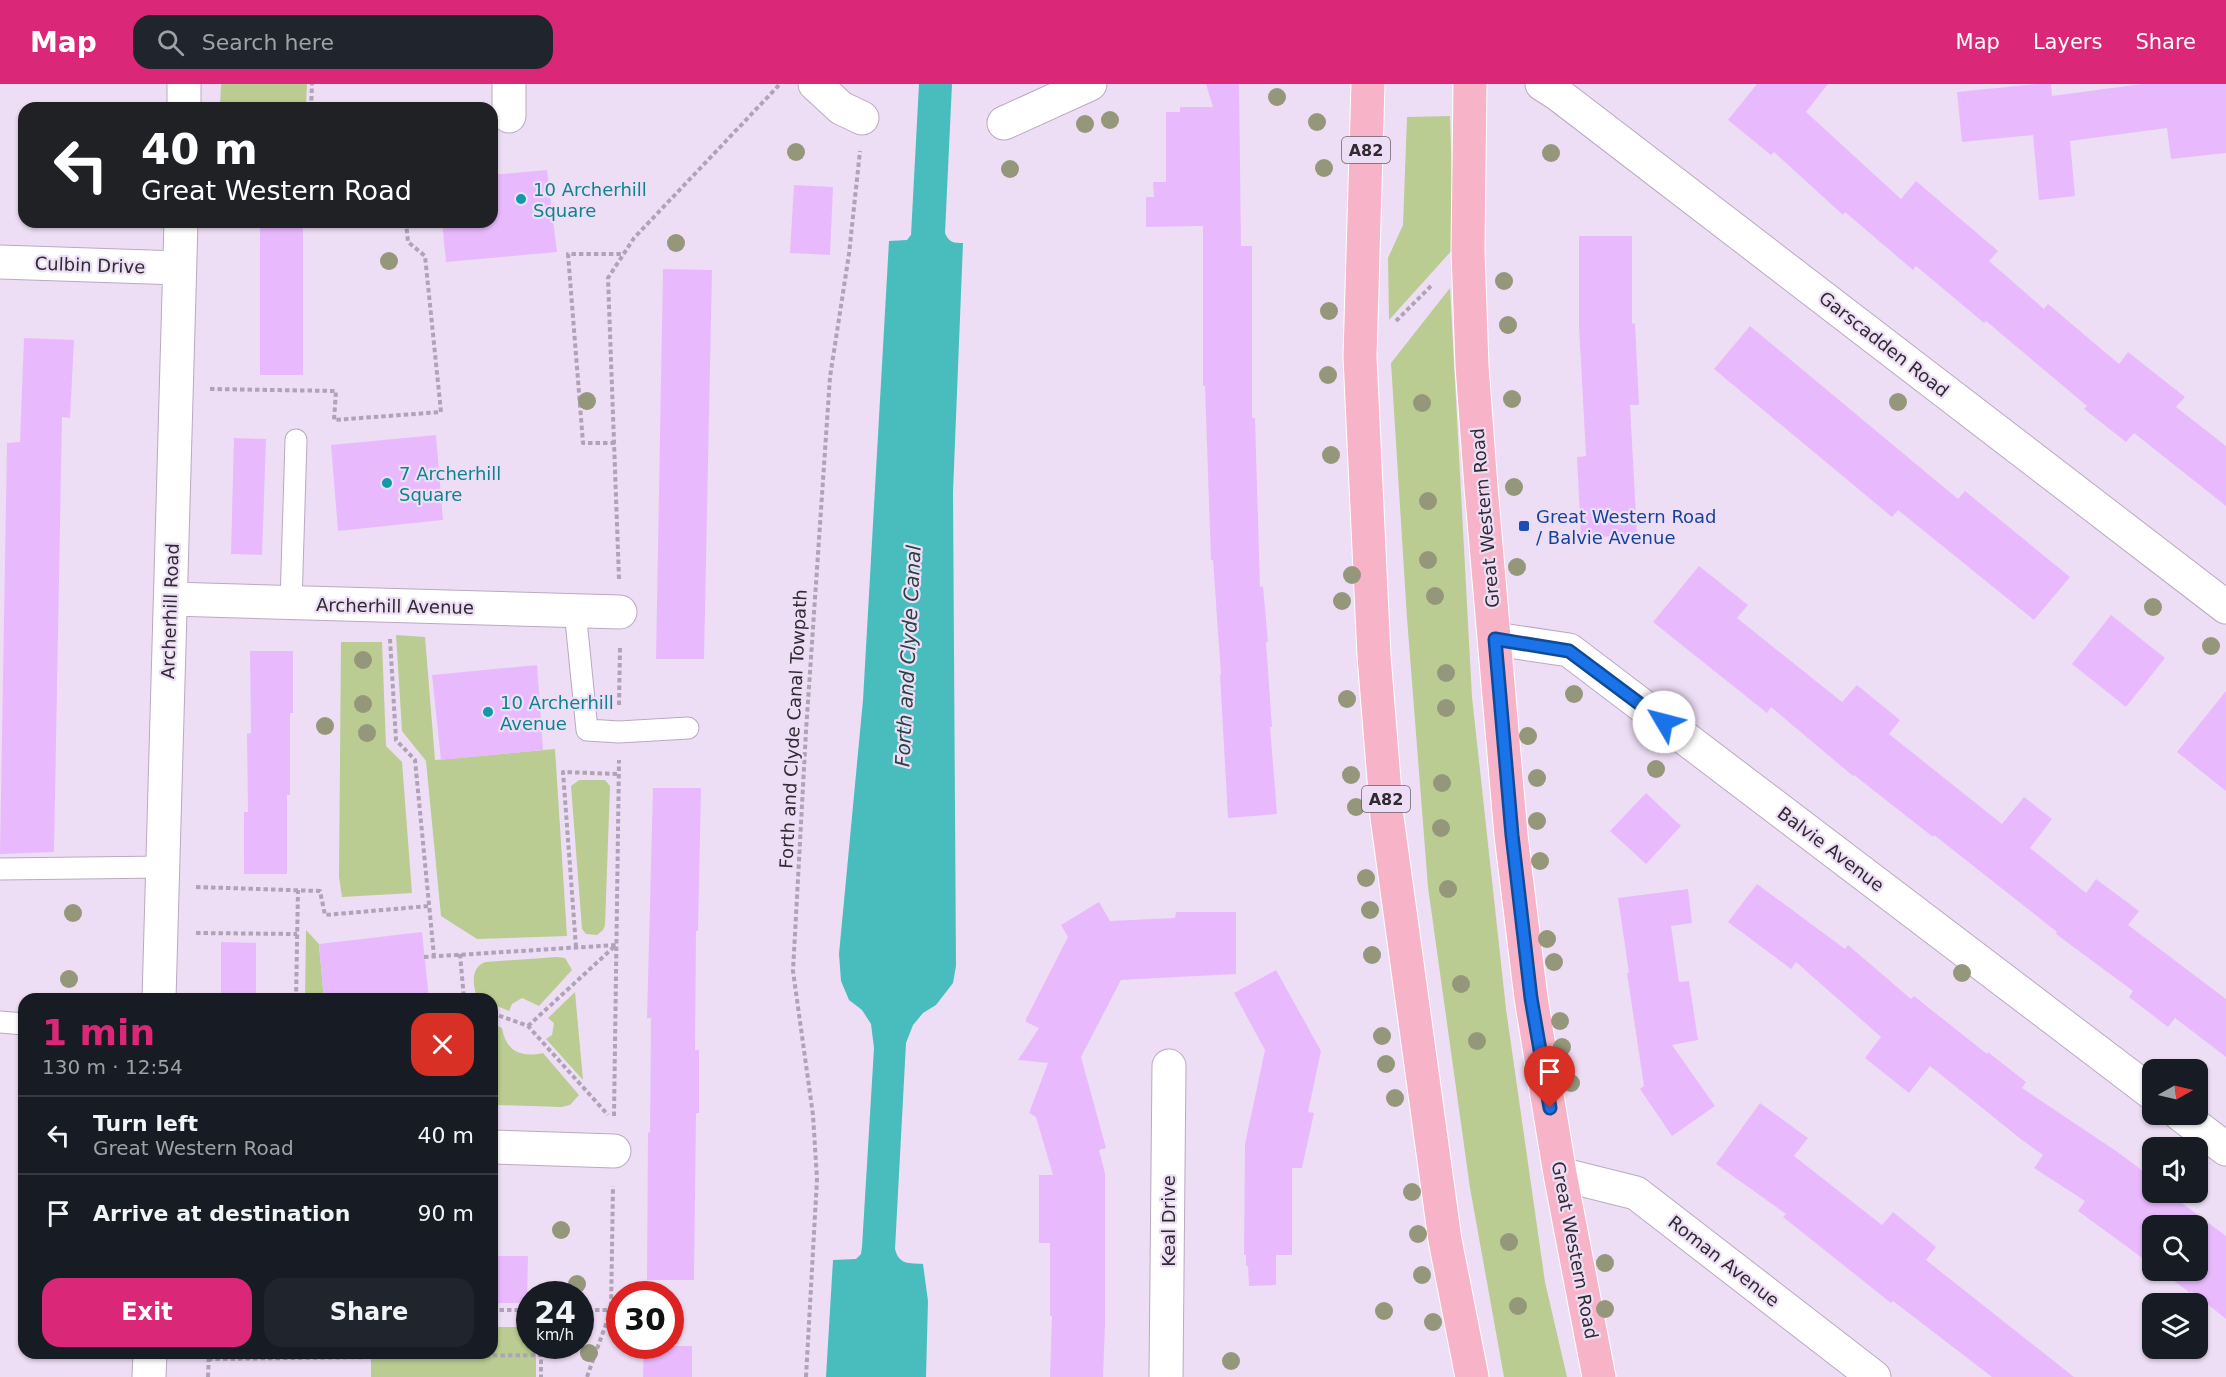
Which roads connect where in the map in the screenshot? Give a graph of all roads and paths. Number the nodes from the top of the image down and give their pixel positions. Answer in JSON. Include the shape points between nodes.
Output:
{"nodes":[{"id":1,"x":184,"y":84,"type":"edge"},
{"id":2,"x":312,"y":84,"type":"edge"},
{"id":3,"x":509,"y":84,"type":"edge"},
{"id":4,"x":814,"y":84,"type":"edge"},
{"id":5,"x":1090,"y":84,"type":"edge"},
{"id":6,"x":1368,"y":84,"type":"edge"},
{"id":7,"x":1470,"y":84,"type":"edge"},
{"id":8,"x":1542,"y":84,"type":"edge"},
{"id":9,"x":184,"y":102,"type":"edge"},
{"id":10,"x":311,"y":102,"type":"edge"},
{"id":11,"x":509,"y":116,"type":"dead end"},
{"id":12,"x":862,"y":118,"type":"joint"},
{"id":13,"x":1004,"y":123,"type":"dead end"},
{"id":14,"x":181,"y":228,"type":"edge"},
{"id":15,"x":407,"y":228,"type":"edge"},
{"id":16,"x":1468,"y":250,"type":"junction"},
{"id":17,"x":624,"y":254,"type":"dead end"},
{"id":18,"x":0,"y":262,"type":"edge"},
{"id":19,"x":180,"y":268,"type":"junction"},
{"id":20,"x":1360,"y":357,"type":"junction"},
{"id":21,"x":176,"y":389,"type":"junction"},
{"id":22,"x":296,"y":440,"type":"dead end"},
{"id":23,"x":615,"y":443,"type":"dead end"},
{"id":24,"x":171,"y":599,"type":"junction"},
{"id":25,"x":291,"y":603,"type":"junction"},
{"id":26,"x":388,"y":606,"type":"junction"},
{"id":27,"x":2226,"y":607,"type":"edge"},
{"id":28,"x":575,"y":610,"type":"junction"},
{"id":29,"x":620,"y":612,"type":"dead end"},
{"id":30,"x":1495,"y":639,"type":"junction"},
{"id":31,"x":688,"y":728,"type":"dead end"},
{"id":32,"x":618,"y":774,"type":"dead end"},
{"id":33,"x":0,"y":869,"type":"edge"},
{"id":34,"x":163,"y":876,"type":"junction"},
{"id":35,"x":298,"y":890,"type":"junction"},
{"id":36,"x":429,"y":906,"type":"junction"},
{"id":37,"x":161,"y":933,"type":"junction"},
{"id":38,"x":297,"y":934,"type":"junction"},
{"id":39,"x":576,"y":947,"type":"junction"},
{"id":40,"x":460,"y":954,"type":"junction"},
{"id":41,"x":434,"y":956,"type":"junction"},
{"id":42,"x":424,"y":957,"type":"dead end"},
{"id":43,"x":159,"y":993,"type":"edge"},
{"id":44,"x":296,"y":993,"type":"edge"},
{"id":45,"x":463,"y":993,"type":"edge"},
{"id":46,"x":498,"y":1015,"type":"edge"},
{"id":47,"x":0,"y":1022,"type":"edge"},
{"id":48,"x":18,"y":1024,"type":"edge"},
{"id":49,"x":528,"y":1026,"type":"junction"},
{"id":50,"x":1170,"y":1066,"type":"dead end"},
{"id":51,"x":2142,"y":1085,"type":"edge"},
{"id":52,"x":2194,"y":1125,"type":"edge"},
{"id":53,"x":614,"y":1137,"type":"joint"},
{"id":54,"x":498,"y":1147,"type":"edge"},
{"id":55,"x":2226,"y":1149,"type":"edge"},
{"id":56,"x":1560,"y":1174,"type":"junction"},
{"id":57,"x":498,"y":1310,"type":"edge"},
{"id":58,"x":516,"y":1310,"type":"edge"},
{"id":59,"x":498,"y":1355,"type":"edge"},
{"id":60,"x":150,"y":1359,"type":"edge"},
{"id":61,"x":208,"y":1359,"type":"edge"},
{"id":62,"x":149,"y":1377,"type":"edge"},
{"id":63,"x":208,"y":1377,"type":"edge"},
{"id":64,"x":541,"y":1377,"type":"edge"},
{"id":65,"x":807,"y":1377,"type":"edge"},
{"id":66,"x":1166,"y":1377,"type":"edge"},
{"id":67,"x":1472,"y":1377,"type":"edge"},
{"id":68,"x":1599,"y":1377,"type":"edge"},
{"id":69,"x":1874,"y":1377,"type":"edge"}],
"edges":[{"from":1,"to":9,"type":"street"},
{"from":2,"to":10,"type":"path"},
{"from":3,"to":11,"type":"street"},
{"from":4,"to":12,"type":"street","via":[[840,108]]},
{"from":5,"to":13,"type":"street"},
{"from":6,"to":20,"type":"main road","number":"A82"},
{"from":7,"to":16,"type":"main road","name":"Great Western Road"},
{"from":8,"to":27,"type":"street","name":"Garscadden Road"},
{"from":12,"to":65,"type":"path","name":"Forth and Clyde Canal Towpath","via":[[849,254],[830,377],[793,971],[813,1115],[817,1179]]},
{"from":14,"to":19,"type":"street","name":"Archerhill Road"},
{"from":15,"to":21,"type":"path","via":[[408,242],[425,256],[441,412],[334,420],[336,391]]},
{"from":16,"to":20,"type":"path"},
{"from":16,"to":30,"type":"main road","name":"Great Western Road","via":[[1475,410]]},
{"from":17,"to":23,"type":"path","via":[[568,254],[583,443]]},
{"from":18,"to":19,"type":"street","name":"Culbin Drive"},
{"from":19,"to":21,"type":"street","name":"Archerhill Road"},
{"from":20,"to":67,"type":"main road","number":"A82","via":[[1374,656],[1387,817],[1445,1240]]},
{"from":21,"to":24,"type":"street","name":"Archerhill Road"},
{"from":22,"to":25,"type":"lane"},
{"from":24,"to":25,"type":"street","name":"Archerhill Avenue"},
{"from":24,"to":34,"type":"street","name":"Archerhill Road"},
{"from":25,"to":26,"type":"street","name":"Archerhill Avenue"},
{"from":26,"to":28,"type":"street","name":"Archerhill Avenue"},
{"from":26,"to":36,"type":"path","via":[[396,740],[415,760]]},
{"from":28,"to":29,"type":"street","name":"Archerhill Avenue"},
{"from":28,"to":31,"type":"lane","via":[[587,730]]},
{"from":30,"to":51,"type":"street","name":"Balvie Avenue","via":[[1569,651]]},
{"from":30,"to":56,"type":"main road","name":"Great Western Road","via":[[1514,859],[1531,998]]},
{"from":32,"to":39,"type":"path","via":[[563,772]]},
{"from":33,"to":34,"type":"lane"},
{"from":34,"to":35,"type":"path"},
{"from":34,"to":37,"type":"street","name":"Archerhill Road"},
{"from":35,"to":36,"type":"path","via":[[320,891],[325,915]]},
{"from":35,"to":38,"type":"path"},
{"from":36,"to":41,"type":"path"},
{"from":37,"to":38,"type":"path"},
{"from":37,"to":43,"type":"street","name":"Archerhill Road"},
{"from":38,"to":44,"type":"path"},
{"from":39,"to":40,"type":"path"},
{"from":39,"to":49,"type":"path","via":[[616,945]]},
{"from":40,"to":41,"type":"path"},
{"from":40,"to":45,"type":"path"},
{"from":41,"to":42,"type":"path"},
{"from":46,"to":49,"type":"path"},
{"from":47,"to":48,"type":"lane"},
{"from":49,"to":53,"type":"path"},
{"from":50,"to":66,"type":"street","name":"Keal Drive"},
{"from":52,"to":55,"type":"street"},
{"from":53,"to":54,"type":"street"},
{"from":56,"to":68,"type":"main road","name":"Great Western Road"},
{"from":56,"to":69,"type":"street","name":"Roman Avenue","via":[[1636,1193]]},
{"from":57,"to":58,"type":"path"},
{"from":59,"to":64,"type":"path","via":[[541,1355]]},
{"from":60,"to":62,"type":"street"},
{"from":61,"to":63,"type":"path"}]}
